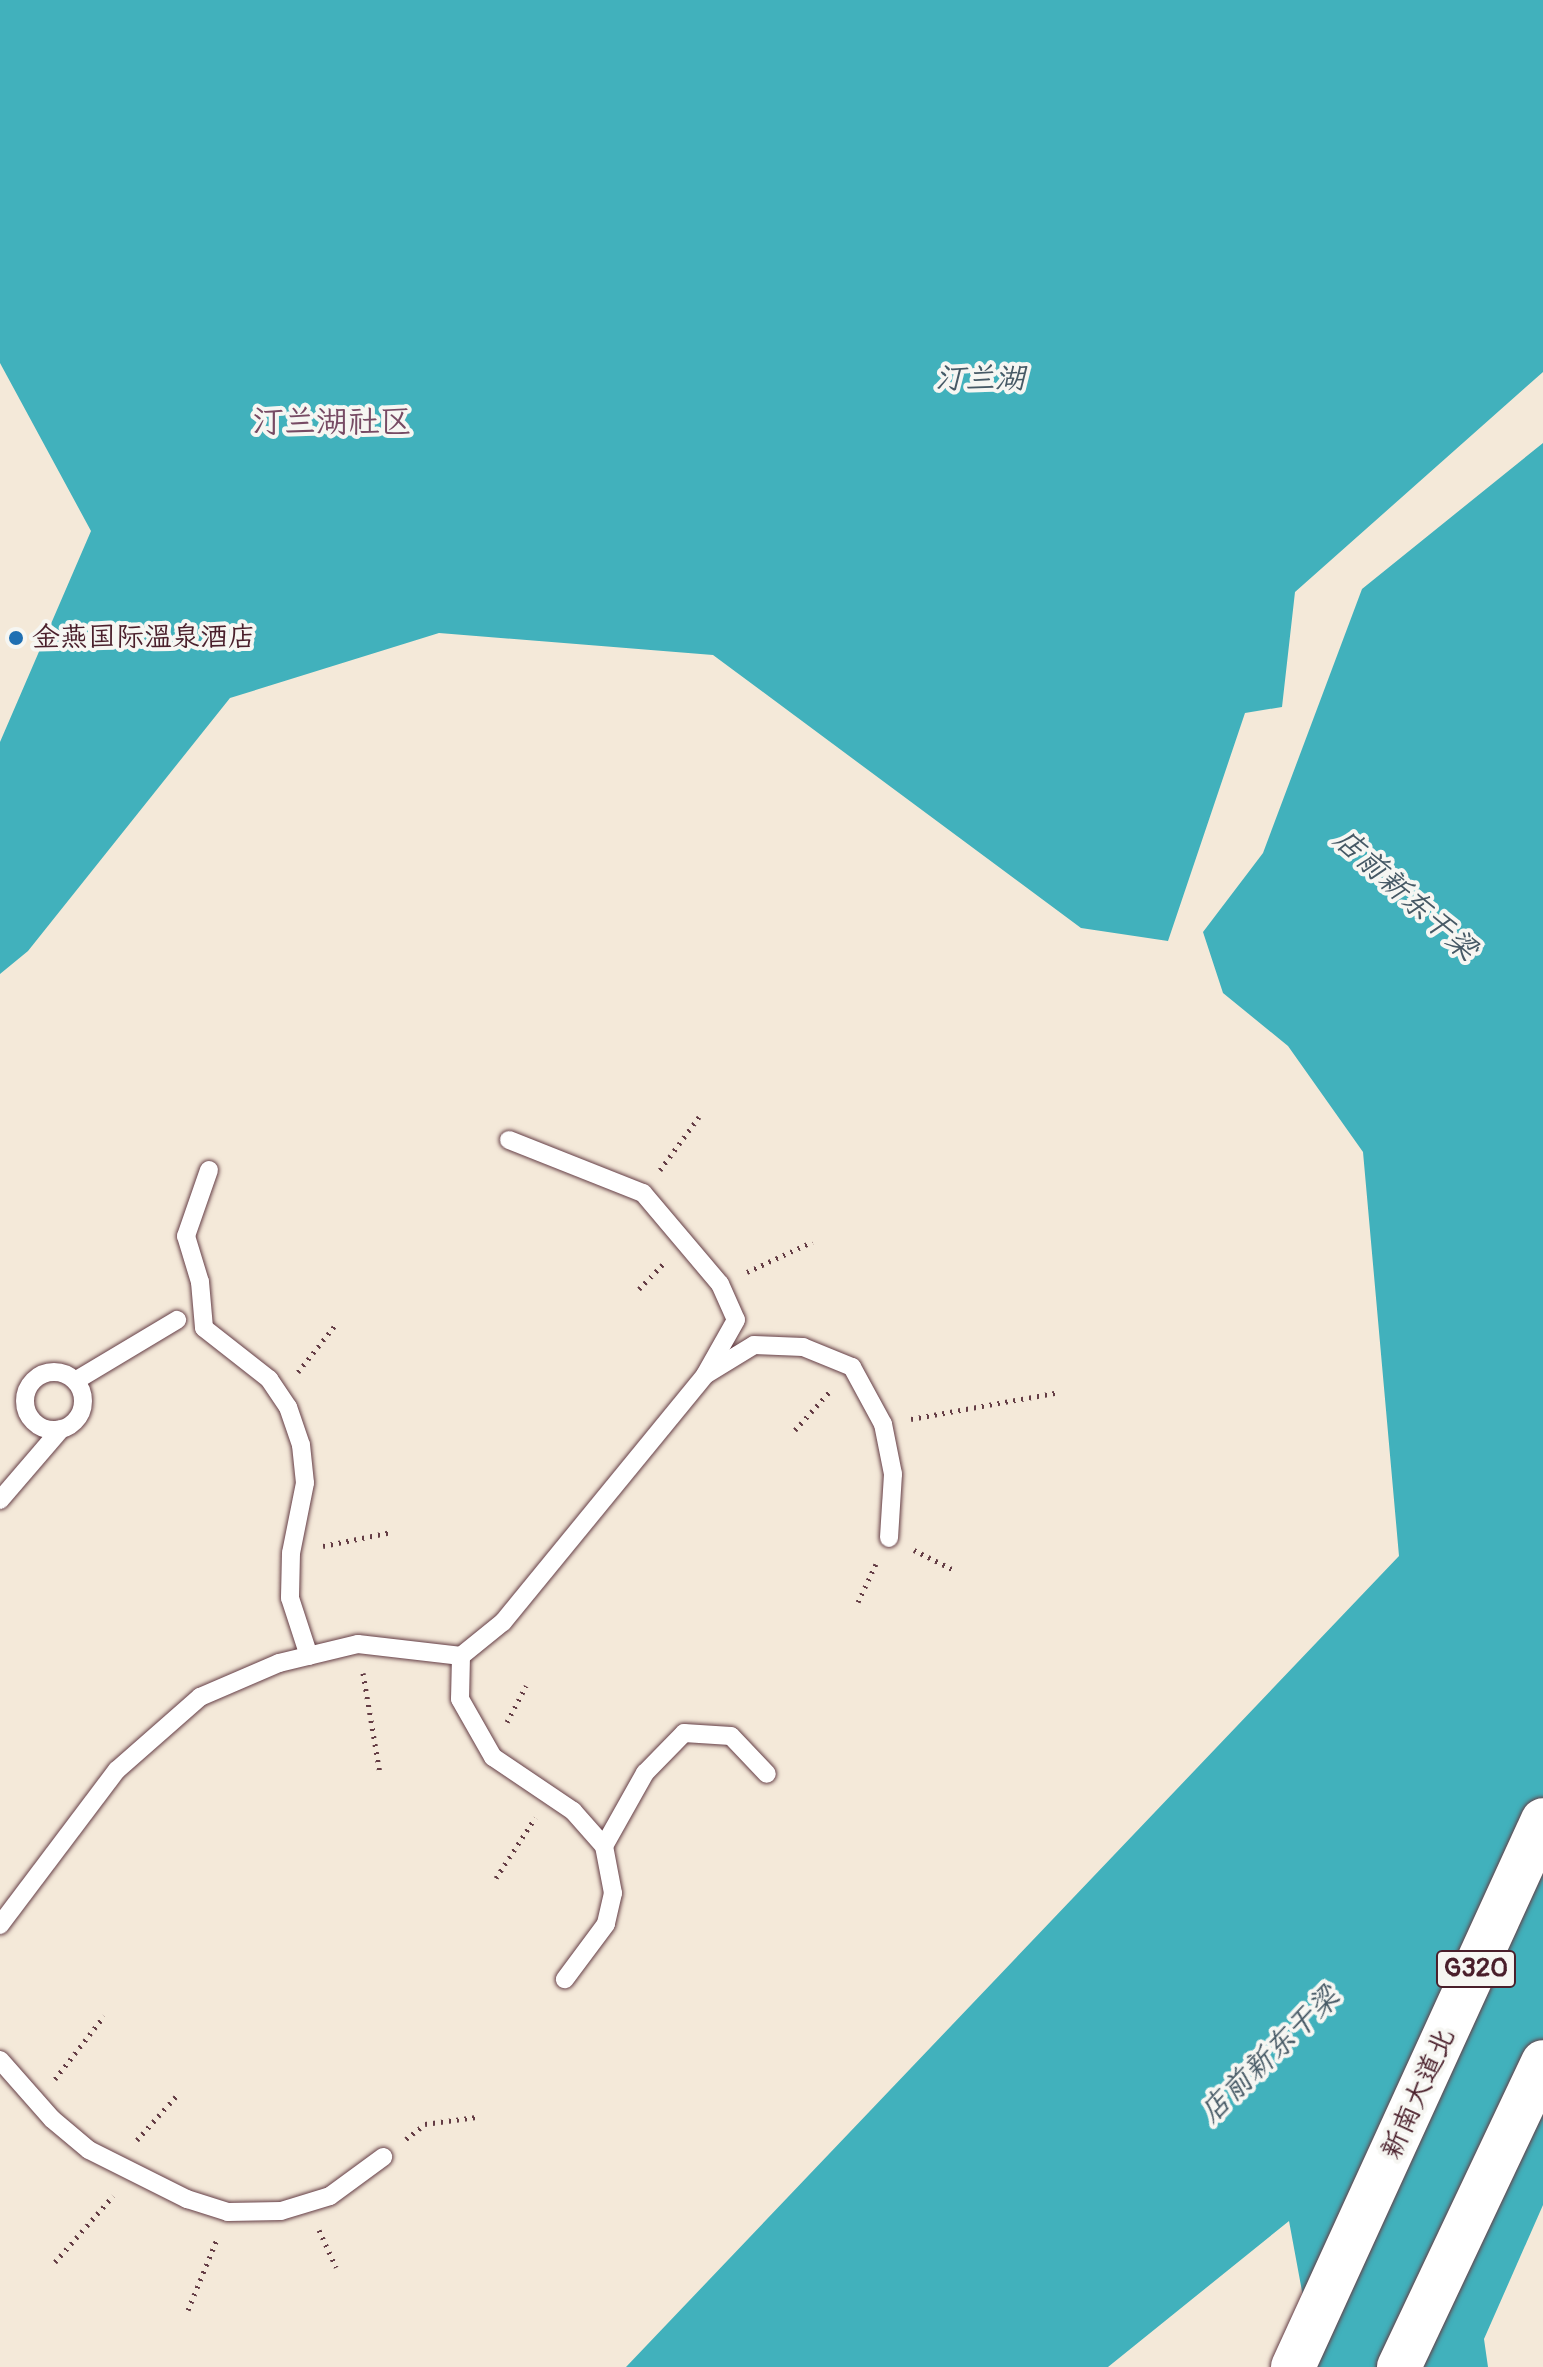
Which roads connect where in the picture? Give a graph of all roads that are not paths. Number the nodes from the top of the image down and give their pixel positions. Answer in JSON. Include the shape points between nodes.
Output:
{"nodes":[{"id":1,"x":509,"y":1140,"type":"dead end"},
{"id":2,"x":209,"y":1170,"type":"dead end"},
{"id":3,"x":200,"y":1282,"type":"junction"},
{"id":4,"x":177,"y":1320,"type":"junction"},
{"id":5,"x":736,"y":1320,"type":"junction"},
{"id":6,"x":204,"y":1328,"type":"junction"},
{"id":7,"x":754,"y":1345,"type":"junction"},
{"id":8,"x":705,"y":1375,"type":"junction"},
{"id":9,"x":75,"y":1381,"type":"junction"},
{"id":10,"x":61,"y":1429,"type":"junction"},
{"id":11,"x":0,"y":1500,"type":"edge"},
{"id":12,"x":889,"y":1538,"type":"dead end"},
{"id":13,"x":309,"y":1656,"type":"junction"},
{"id":14,"x":461,"y":1656,"type":"junction"},
{"id":15,"x":767,"y":1774,"type":"dead end"},
{"id":16,"x":1543,"y":1820,"type":"edge"},
{"id":17,"x":604,"y":1846,"type":"junction"},
{"id":18,"x":0,"y":1925,"type":"edge"},
{"id":19,"x":565,"y":1979,"type":"dead end"},
{"id":20,"x":0,"y":2060,"type":"edge"},
{"id":21,"x":1543,"y":2062,"type":"edge"},
{"id":22,"x":383,"y":2157,"type":"road end"},
{"id":23,"x":1400,"y":2364,"type":"edge"},
{"id":24,"x":1293,"y":2367,"type":"edge"}],
"edges":[{"from":1,"to":5,"type":"lane","via":[[643,1193],[720,1284]]},
{"from":2,"to":3,"type":"lane","via":[[186,1236]]},
{"from":3,"to":4,"type":"lane"},
{"from":3,"to":6,"type":"lane"},
{"from":4,"to":6,"type":"lane"},
{"from":4,"to":9,"type":"lane"},
{"from":5,"to":7,"type":"lane"},
{"from":5,"to":8,"type":"lane"},
{"from":6,"to":13,"type":"lane","via":[[269,1379],[301,1445],[305,1483],[291,1553],[290,1598]]},
{"from":7,"to":8,"type":"lane"},
{"from":7,"to":12,"type":"lane","via":[[803,1347],[852,1367],[883,1424],[893,1474]]},
{"from":8,"to":14,"type":"lane","via":[[503,1622]]},
{"from":9,"to":10,"type":"lane","via":[[81,1409]]},
{"from":9,"to":10,"type":"lane","via":[[49,1372],[33,1381],[24,1397],[33,1422]]},
{"from":10,"to":11,"type":"lane"},
{"from":13,"to":14,"type":"lane","via":[[358,1644]]},
{"from":13,"to":18,"type":"lane","via":[[227,1686],[188,1707],[117,1770]]},
{"from":14,"to":17,"type":"lane","via":[[460,1699],[493,1757],[550,1794]]},
{"from":15,"to":17,"type":"lane","via":[[731,1736],[684,1733],[645,1773]]},
{"from":16,"to":24,"type":"highway","name":"新南大道北","number":"G320"},
{"from":17,"to":19,"type":"lane","via":[[613,1893],[606,1924]]},
{"from":20,"to":22,"type":"lane","via":[[89,2150],[132,2174],[228,2212],[281,2211],[330,2196]]},
{"from":21,"to":23,"type":"highway"}]}
